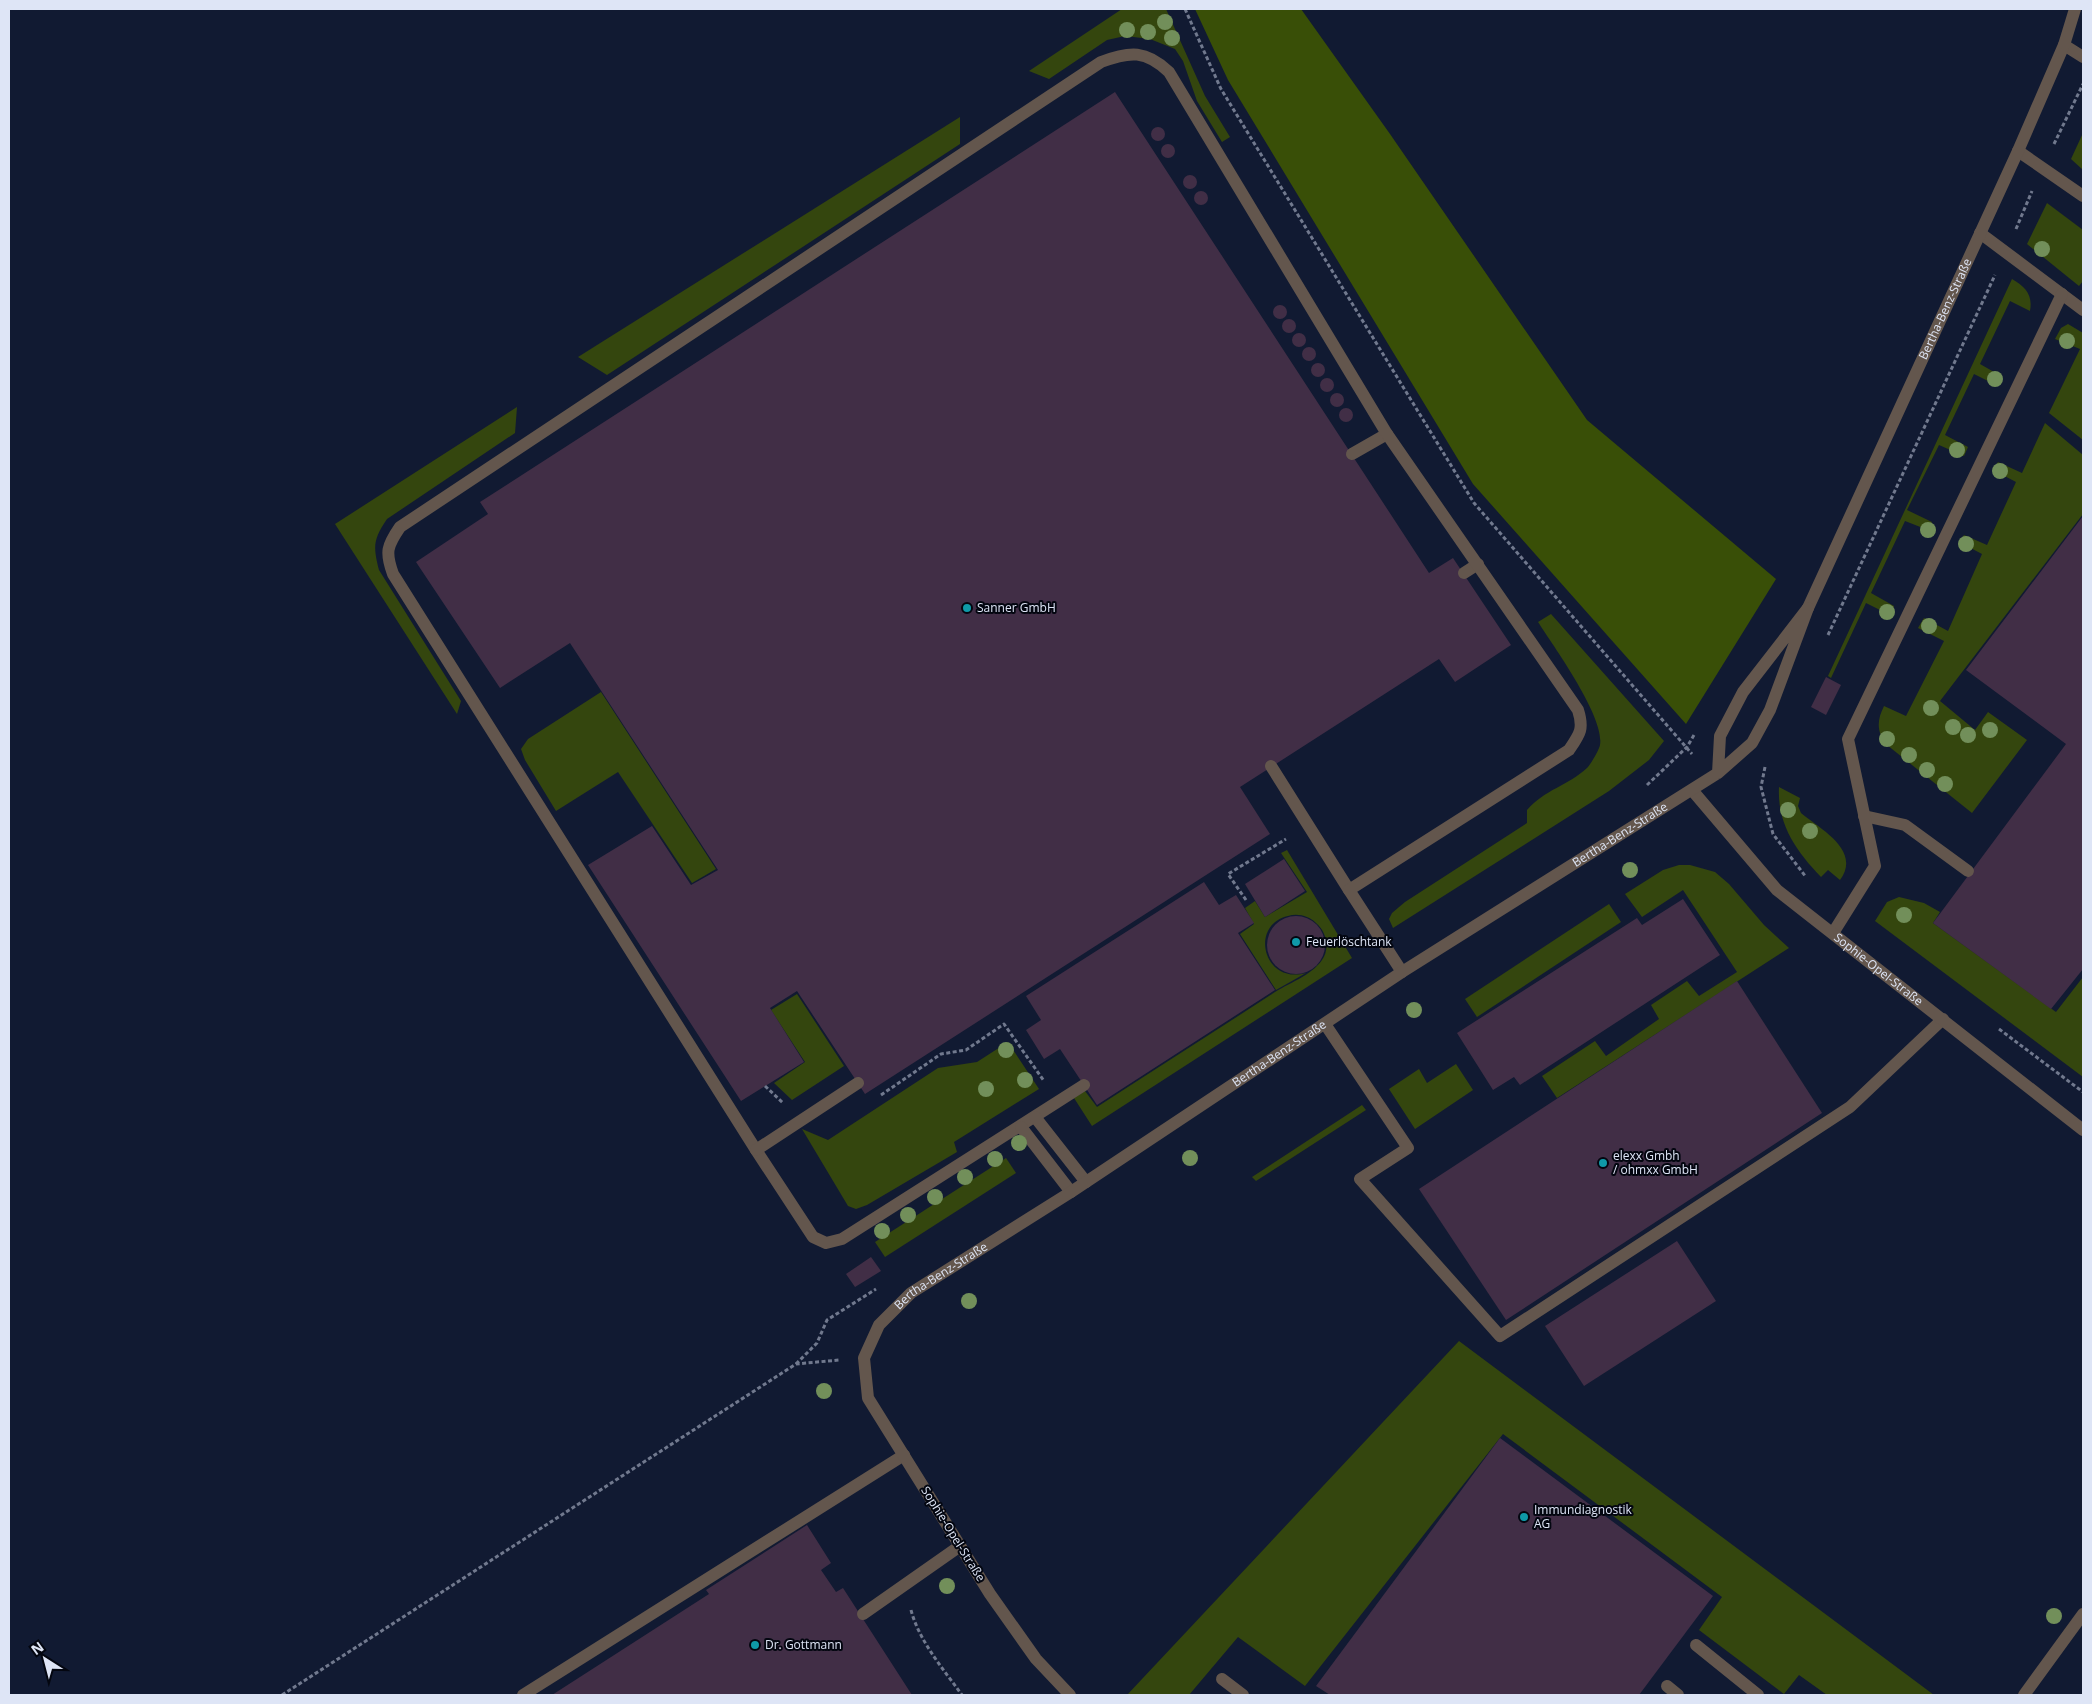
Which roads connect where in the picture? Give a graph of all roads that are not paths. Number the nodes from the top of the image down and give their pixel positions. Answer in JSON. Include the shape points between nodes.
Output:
{"nodes":[{"id":1,"x":2075,"y":9,"type":"edge"},
{"id":2,"x":2064,"y":45,"type":"junction"},
{"id":3,"x":2083,"y":57,"type":"edge"},
{"id":4,"x":2018,"y":151,"type":"junction"},
{"id":5,"x":2083,"y":196,"type":"edge"},
{"id":6,"x":1980,"y":233,"type":"junction"},
{"id":7,"x":2062,"y":294,"type":"junction"},
{"id":8,"x":2083,"y":310,"type":"edge"},
{"id":9,"x":1387,"y":434,"type":"junction"},
{"id":10,"x":1352,"y":454,"type":"dead end"},
{"id":11,"x":1478,"y":564,"type":"junction"},
{"id":12,"x":1464,"y":573,"type":"dead end"},
{"id":13,"x":1808,"y":608,"type":"junction"},
{"id":14,"x":1271,"y":766,"type":"dead end"},
{"id":15,"x":1715,"y":775,"type":"junction"},
{"id":16,"x":1692,"y":790,"type":"junction"},
{"id":17,"x":1864,"y":816,"type":"junction"},
{"id":18,"x":1968,"y":871,"type":"dead end"},
{"id":19,"x":1349,"y":890,"type":"junction"},
{"id":20,"x":1833,"y":933,"type":"junction"},
{"id":21,"x":1402,"y":972,"type":"junction"},
{"id":22,"x":1943,"y":1019,"type":"junction"},
{"id":23,"x":1325,"y":1024,"type":"junction"},
{"id":24,"x":858,"y":1083,"type":"dead end"},
{"id":25,"x":1084,"y":1085,"type":"dead end"},
{"id":26,"x":1035,"y":1117,"type":"junction"},
{"id":27,"x":1021,"y":1127,"type":"junction"},
{"id":28,"x":2083,"y":1130,"type":"edge"},
{"id":29,"x":756,"y":1150,"type":"junction"},
{"id":30,"x":1086,"y":1182,"type":"junction"},
{"id":31,"x":1071,"y":1192,"type":"junction"},
{"id":32,"x":864,"y":1358,"type":"joint"},
{"id":33,"x":904,"y":1455,"type":"junction"},
{"id":34,"x":960,"y":1546,"type":"junction"},
{"id":35,"x":863,"y":1614,"type":"dead end"},
{"id":36,"x":2083,"y":1614,"type":"edge"},
{"id":37,"x":1696,"y":1645,"type":"dead end"},
{"id":38,"x":1222,"y":1680,"type":"dead end"},
{"id":39,"x":1667,"y":1686,"type":"dead end"},
{"id":40,"x":523,"y":1695,"type":"edge"},
{"id":41,"x":1070,"y":1695,"type":"edge"},
{"id":42,"x":1243,"y":1695,"type":"edge"},
{"id":43,"x":1678,"y":1695,"type":"edge"},
{"id":44,"x":1758,"y":1695,"type":"edge"},
{"id":45,"x":2024,"y":1695,"type":"edge"}],
"edges":[{"from":1,"to":2,"type":"street","name":"Bertha-Benz-Straße"},
{"from":2,"to":3,"type":"street"},
{"from":2,"to":4,"type":"street","name":"Bertha-Benz-Straße"},
{"from":4,"to":5,"type":"street"},
{"from":4,"to":6,"type":"street","name":"Bertha-Benz-Straße"},
{"from":6,"to":7,"type":"street"},
{"from":6,"to":13,"type":"street","name":"Bertha-Benz-Straße"},
{"from":7,"to":8,"type":"street"},
{"from":7,"to":17,"type":"street","via":[[1848,739]]},
{"from":9,"to":10,"type":"street"},
{"from":9,"to":11,"type":"street"},
{"from":9,"to":29,"type":"street","via":[[1169,72],[1156,60],[1139,54],[1121,55],[1101,62],[400,528],[390,542],[387,556],[393,574]]},
{"from":11,"to":12,"type":"street"},
{"from":11,"to":19,"type":"street","via":[[1578,710],[1582,722],[1580,735],[1569,750]]},
{"from":13,"to":15,"type":"street","name":"Bertha-Benz-Straße","via":[[1743,692],[1720,736]]},
{"from":13,"to":15,"type":"street","name":"Bertha-Benz-Straße","via":[[1770,710],[1752,743]]},
{"from":14,"to":19,"type":"street"},
{"from":15,"to":16,"type":"street","name":"Bertha-Benz-Straße"},
{"from":16,"to":20,"type":"street","name":"Sophie-Opel-Straße","via":[[1777,890]]},
{"from":16,"to":21,"type":"street","name":"Bertha-Benz-Straße"},
{"from":17,"to":18,"type":"street","via":[[1904,825]]},
{"from":17,"to":20,"type":"street","via":[[1875,866]]},
{"from":19,"to":21,"type":"street"},
{"from":20,"to":22,"type":"street","name":"Sophie-Opel-Straße"},
{"from":21,"to":23,"type":"street","name":"Bertha-Benz-Straße"},
{"from":22,"to":23,"type":"street","via":[[1850,1107],[1500,1336],[1360,1179],[1408,1148]]},
{"from":22,"to":28,"type":"street","name":"Sophie-Opel-Straße"},
{"from":23,"to":30,"type":"street","name":"Bertha-Benz-Straße"},
{"from":24,"to":29,"type":"street"},
{"from":25,"to":26,"type":"street"},
{"from":26,"to":27,"type":"street"},
{"from":26,"to":30,"type":"street"},
{"from":27,"to":29,"type":"street","via":[[842,1240],[826,1243],[813,1237]]},
{"from":27,"to":31,"type":"street"},
{"from":30,"to":31,"type":"street","name":"Bertha-Benz-Straße"},
{"from":31,"to":32,"type":"street","name":"Bertha-Benz-Straße","via":[[911,1293],[880,1326]]},
{"from":32,"to":33,"type":"street","name":"Sophie-Opel-Straße","via":[[868,1398]]},
{"from":33,"to":34,"type":"street","name":"Sophie-Opel-Straße"},
{"from":33,"to":40,"type":"street"},
{"from":34,"to":35,"type":"street"},
{"from":34,"to":41,"type":"street","name":"Sophie-Opel-Straße","via":[[1036,1659]]},
{"from":36,"to":45,"type":"street"},
{"from":37,"to":44,"type":"street"},
{"from":38,"to":42,"type":"street"},
{"from":39,"to":43,"type":"street"}]}
